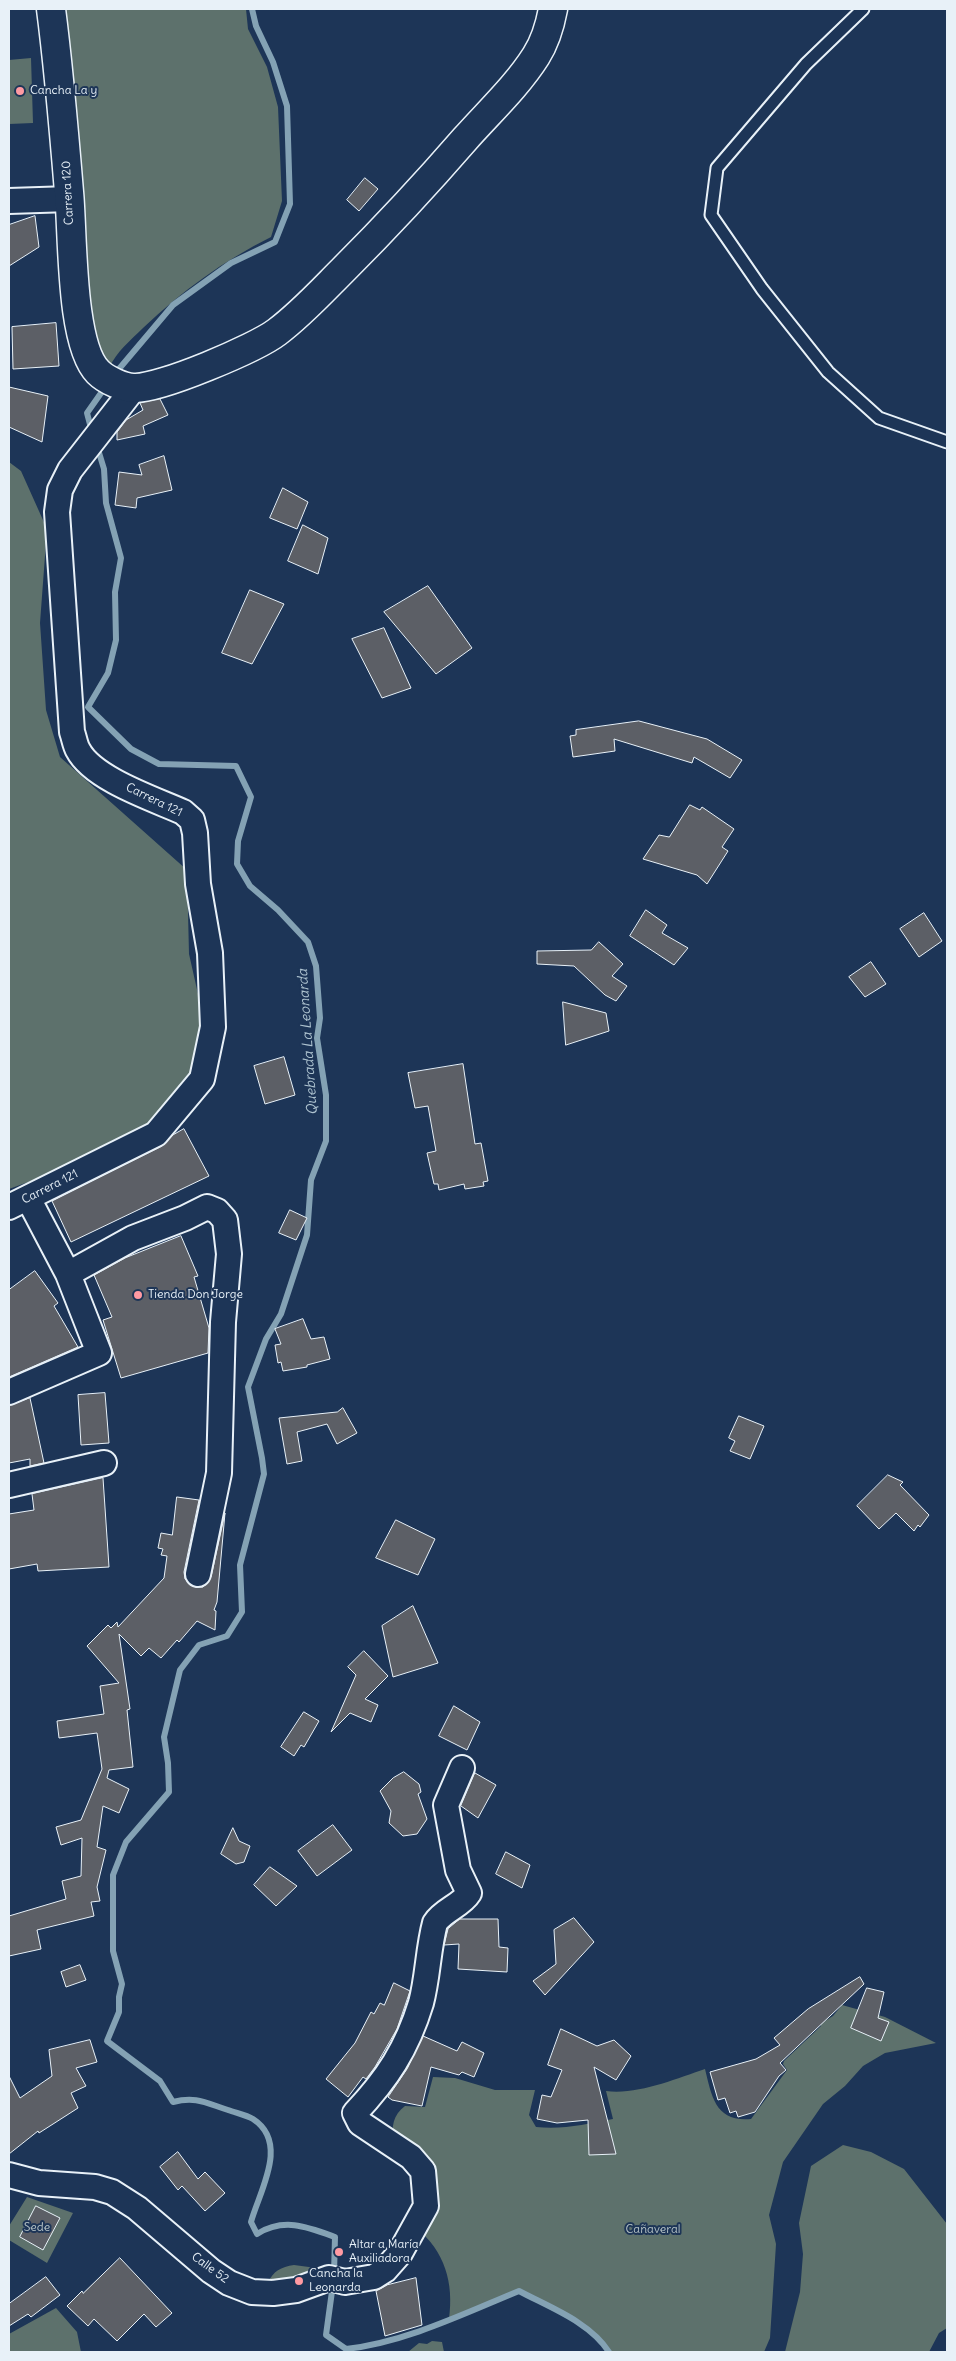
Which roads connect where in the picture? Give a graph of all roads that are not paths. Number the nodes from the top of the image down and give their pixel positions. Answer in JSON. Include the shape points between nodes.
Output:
{"nodes":[{"id":1,"x":51,"y":9,"type":"edge"},
{"id":2,"x":553,"y":9,"type":"edge"},
{"id":3,"x":862,"y":9,"type":"edge"},
{"id":4,"x":70,"y":199,"type":"junction"},
{"id":5,"x":10,"y":203,"type":"edge"},
{"id":6,"x":129,"y":387,"type":"junction"},
{"id":7,"x":947,"y":442,"type":"edge"},
{"id":8,"x":19,"y":1203,"type":"edge"},
{"id":9,"x":68,"y":1274,"type":"junction"},
{"id":10,"x":9,"y":1392,"type":"edge"},
{"id":11,"x":104,"y":1463,"type":"dead end"},
{"id":12,"x":9,"y":1485,"type":"edge"},
{"id":13,"x":198,"y":1574,"type":"dead end"},
{"id":14,"x":462,"y":1768,"type":"dead end"},
{"id":15,"x":9,"y":2175,"type":"edge"}],
"edges":[{"from":1,"to":4,"type":"street","name":"Carrera 120"},
{"from":2,"to":6,"type":"street","via":[[550,26],[537,54],[519,78],[407,206],[311,302],[276,332],[249,349],[164,382]]},
{"from":3,"to":7,"type":"lane","via":[[806,64],[717,168],[711,215],[762,289],[828,372],[879,418]]},
{"from":4,"to":5,"type":"street"},
{"from":4,"to":6,"type":"street","name":"Carrera 120","via":[[70,248],[82,340],[99,373]]},
{"from":6,"to":8,"type":"street","name":"Carrera 121","via":[[70,470],[60,490],[57,512],[72,732],[78,750],[89,764],[109,778],[183,812],[192,820],[198,884],[210,953],[214,1027],[202,1078],[156,1134]]},
{"from":8,"to":9,"type":"street"},
{"from":9,"to":10,"type":"street","via":[[99,1353]]},
{"from":9,"to":13,"type":"street","via":[[133,1238],[207,1207],[217,1211],[225,1220],[229,1254],[223,1322],[219,1473]]},
{"from":11,"to":12,"type":"street"},
{"from":14,"to":15,"type":"street","name":"Calle 52","via":[[446,1805],[458,1870],[468,1893],[435,1924],[421,2002],[404,2051],[370,2099],[355,2113],[360,2124],[411,2157],[423,2171],[426,2206],[400,2254],[385,2270],[374,2277],[346,2282],[330,2278],[296,2290],[252,2292],[211,2271],[137,2208],[112,2192],[94,2187],[39,2183]]}]}
